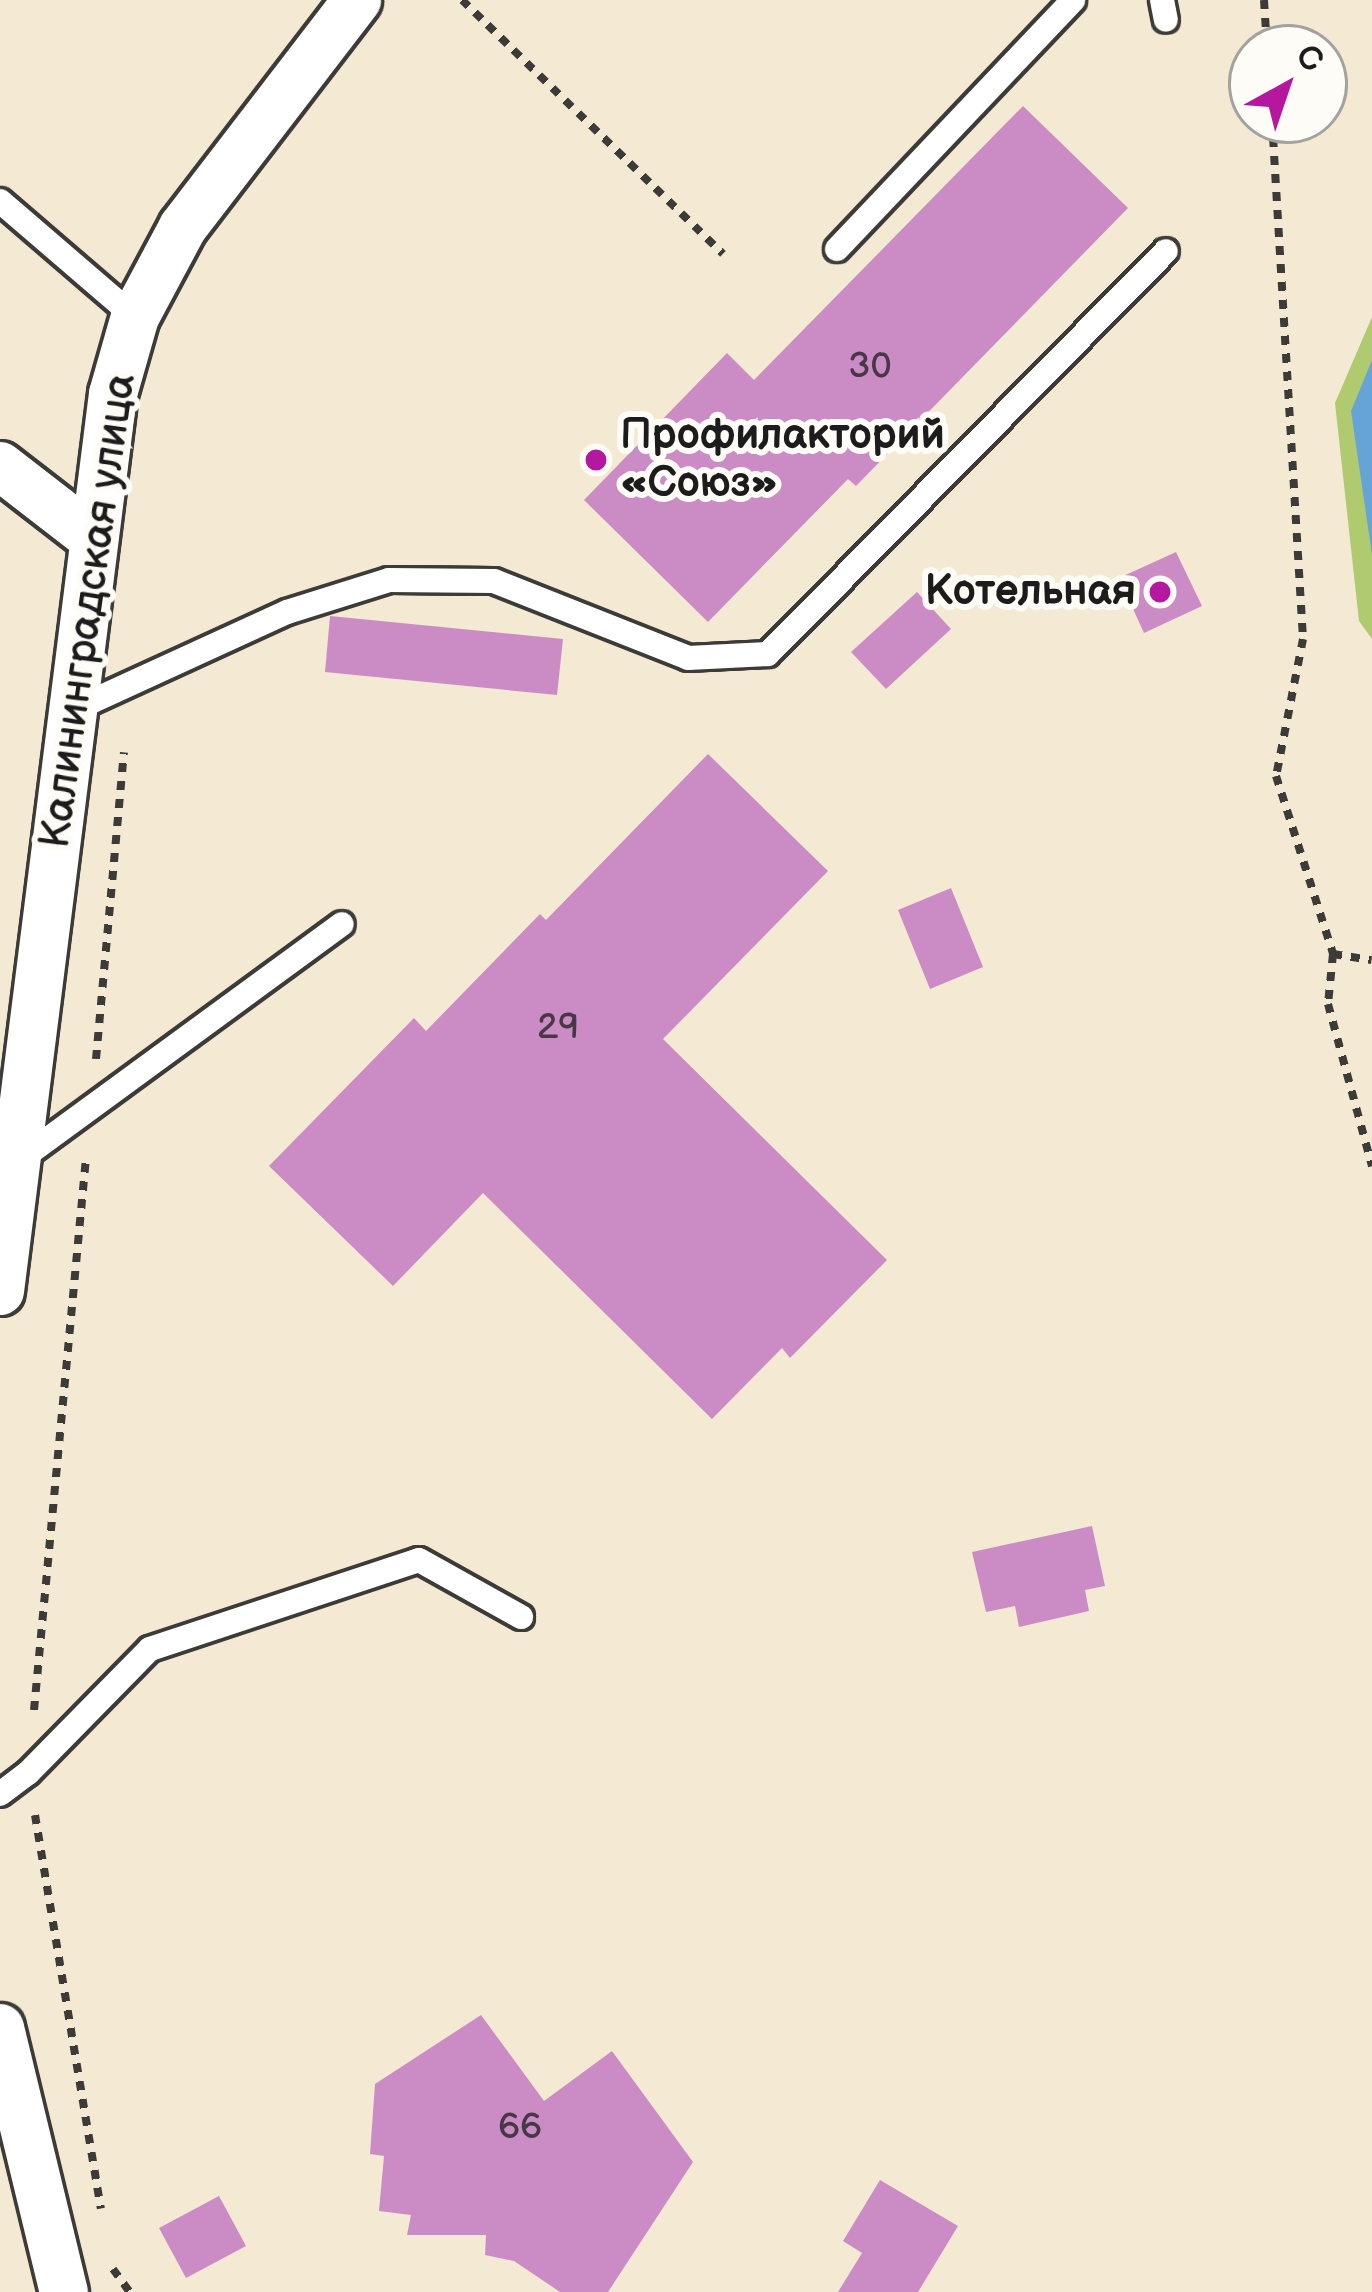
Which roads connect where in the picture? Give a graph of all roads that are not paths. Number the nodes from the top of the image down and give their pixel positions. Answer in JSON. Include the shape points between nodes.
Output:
{"nodes":[{"id":1,"x":357,"y":0,"type":"edge"},
{"id":2,"x":1073,"y":0,"type":"edge"},
{"id":3,"x":0,"y":201,"type":"edge"},
{"id":4,"x":836,"y":249,"type":"dead end"},
{"id":5,"x":1166,"y":251,"type":"dead end"},
{"id":6,"x":135,"y":317,"type":"junction"},
{"id":7,"x":0,"y":466,"type":"edge"},
{"id":8,"x":92,"y":537,"type":"junction"},
{"id":9,"x":73,"y":710,"type":"junction"},
{"id":10,"x":342,"y":924,"type":"dead end"},
{"id":11,"x":10,"y":1175,"type":"edge"},
{"id":12,"x":0,"y":1292,"type":"edge"},
{"id":13,"x":521,"y":1617,"type":"dead end"},
{"id":14,"x":0,"y":1794,"type":"edge"},
{"id":15,"x":0,"y":2028,"type":"edge"},
{"id":16,"x":64,"y":2292,"type":"edge"}],
"edges":[{"from":1,"to":6,"type":"street","name":"Калининградская улица","via":[[183,227]]},
{"from":2,"to":4,"type":"lane"},
{"from":3,"to":6,"type":"lane"},
{"from":5,"to":9,"type":"lane","via":[[768,654],[688,658],[494,581],[389,580],[287,612]]},
{"from":6,"to":8,"type":"street","name":"Калининградская улица","via":[[113,394]]},
{"from":7,"to":8,"type":"street"},
{"from":8,"to":9,"type":"street","name":"Калининградская улица"},
{"from":9,"to":11,"type":"street","name":"Калининградская улица"},
{"from":10,"to":11,"type":"lane"},
{"from":11,"to":12,"type":"street","name":"Калининградская улица"},
{"from":13,"to":14,"type":"lane","via":[[419,1560],[150,1649]]},
{"from":15,"to":16,"type":"street"}]}
